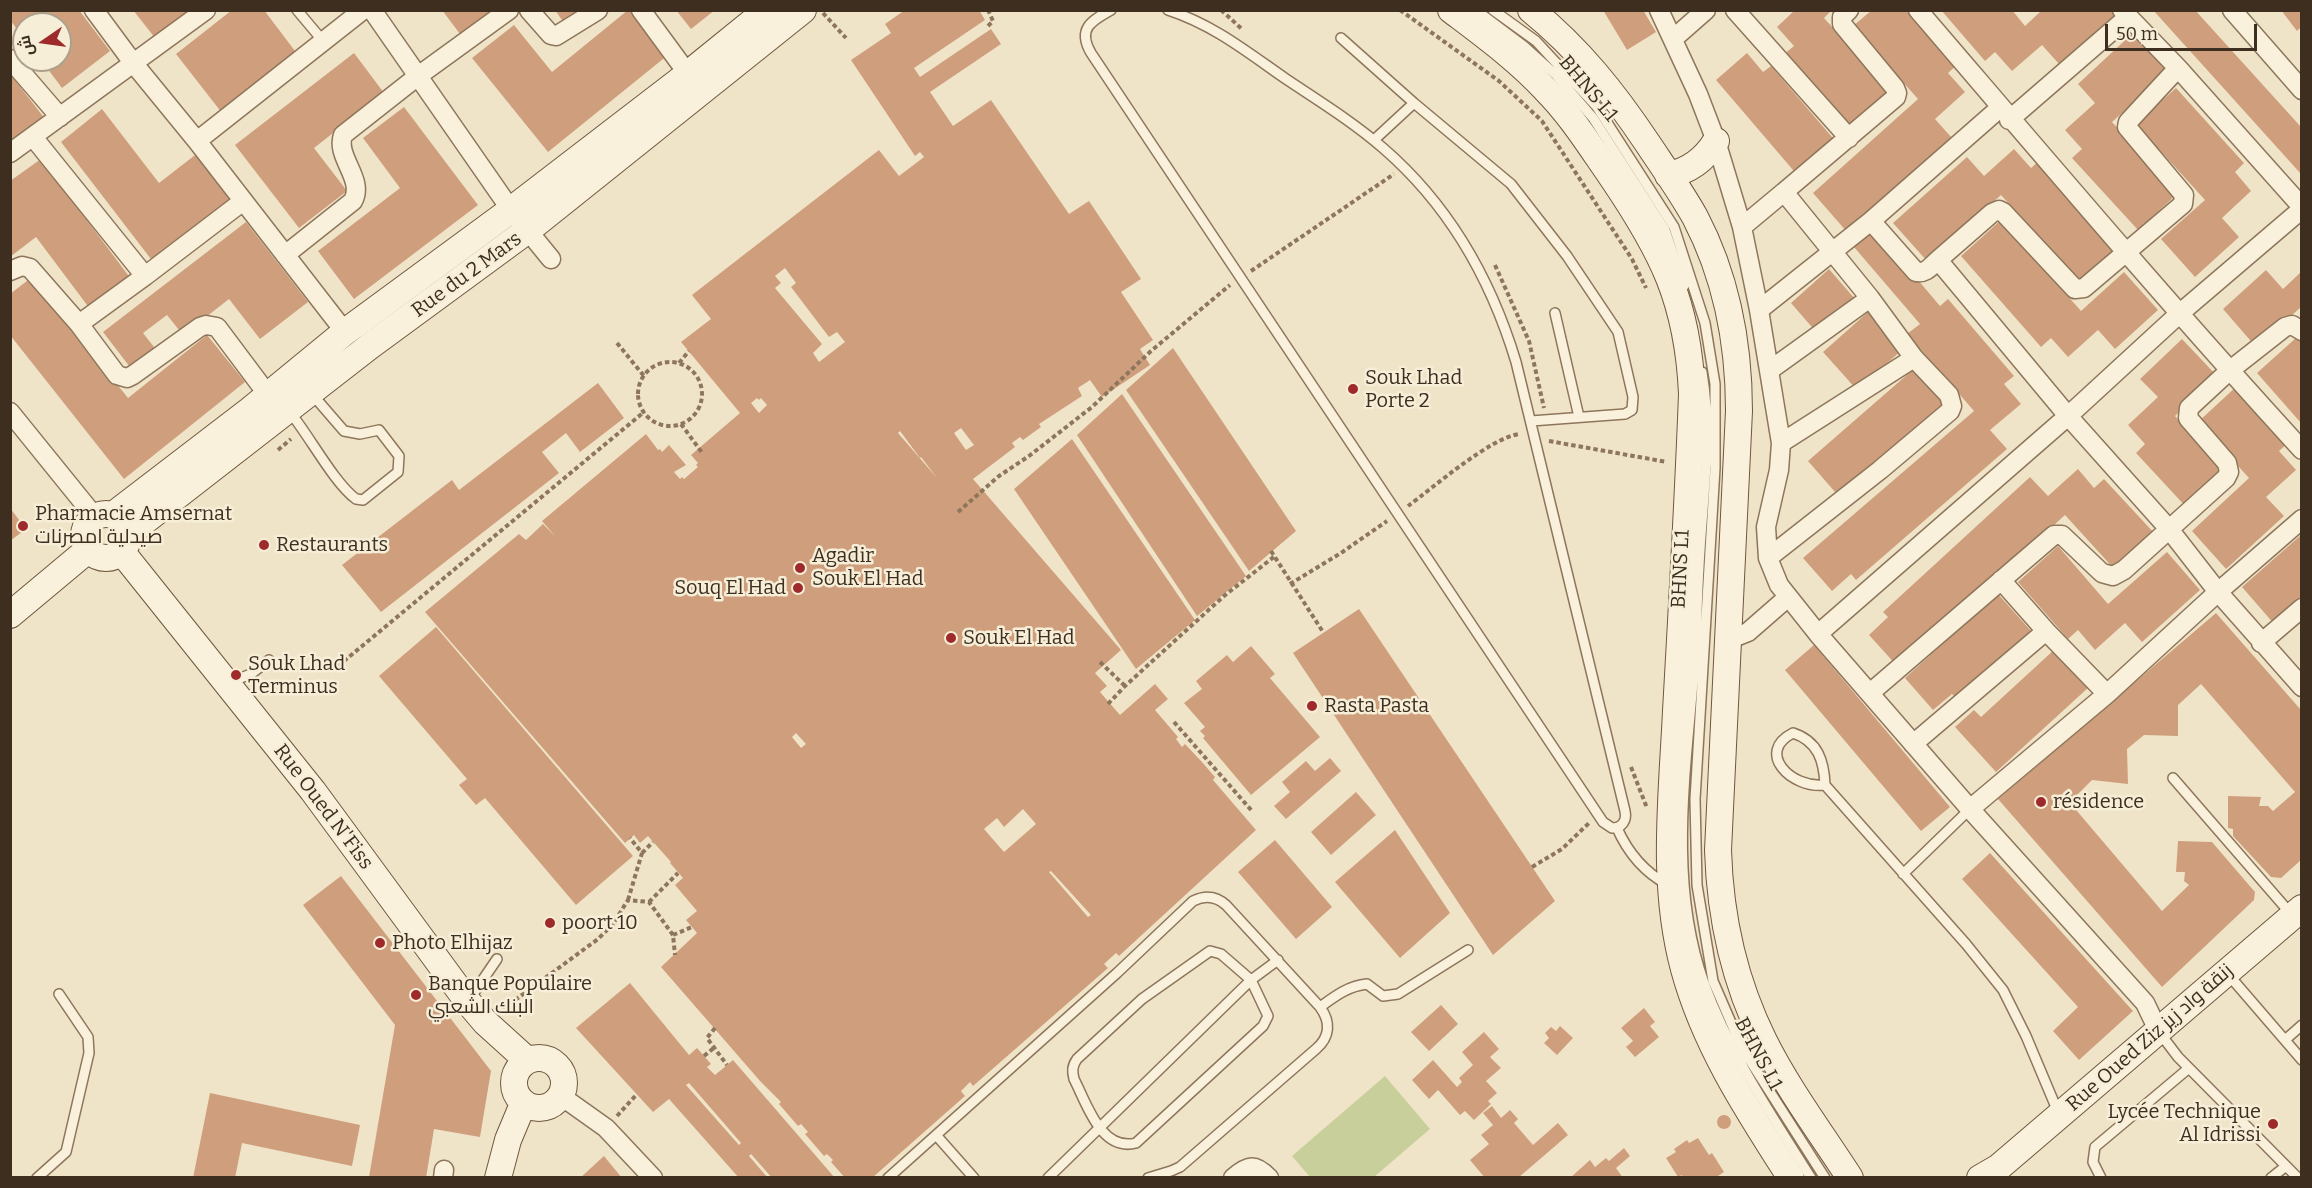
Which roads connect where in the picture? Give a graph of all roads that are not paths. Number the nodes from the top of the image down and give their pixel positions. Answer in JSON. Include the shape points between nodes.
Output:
{"nodes":[{"id":1,"x":94,"y":10,"type":"edge"},
{"id":2,"x":206,"y":10,"type":"edge"},
{"id":3,"x":297,"y":10,"type":"edge"},
{"id":4,"x":363,"y":10,"type":"edge"},
{"id":5,"x":372,"y":10,"type":"edge"},
{"id":6,"x":509,"y":10,"type":"edge"},
{"id":7,"x":529,"y":10,"type":"edge"},
{"id":8,"x":598,"y":10,"type":"edge"},
{"id":9,"x":641,"y":10,"type":"edge"},
{"id":10,"x":803,"y":10,"type":"edge"},
{"id":11,"x":1111,"y":10,"type":"edge"},
{"id":12,"x":1168,"y":10,"type":"edge"},
{"id":13,"x":1451,"y":10,"type":"edge"},
{"id":14,"x":1476,"y":10,"type":"edge"},
{"id":15,"x":1492,"y":10,"type":"edge"},
{"id":16,"x":1531,"y":10,"type":"edge"},
{"id":17,"x":1659,"y":10,"type":"edge"},
{"id":18,"x":1706,"y":10,"type":"edge"},
{"id":19,"x":1735,"y":10,"type":"edge"},
{"id":20,"x":1849,"y":10,"type":"edge"},
{"id":21,"x":1918,"y":10,"type":"edge"},
{"id":22,"x":2232,"y":10,"type":"edge"},
{"id":23,"x":764,"y":11,"type":"edge"},
{"id":24,"x":2125,"y":14,"type":"edge"},
{"id":25,"x":1341,"y":38,"type":"dead end"},
{"id":26,"x":1673,"y":39,"type":"junction"},
{"id":27,"x":323,"y":41,"type":"junction"},
{"id":28,"x":10,"y":59,"type":"edge"},
{"id":29,"x":134,"y":64,"type":"junction"},
{"id":30,"x":2178,"y":68,"type":"junction"},
{"id":31,"x":688,"y":74,"type":"junction"},
{"id":32,"x":418,"y":76,"type":"junction"},
{"id":33,"x":2299,"y":82,"type":"edge"},
{"id":34,"x":1414,"y":103,"type":"junction"},
{"id":35,"x":2005,"y":113,"type":"junction"},
{"id":36,"x":60,"y":117,"type":"junction"},
{"id":37,"x":33,"y":137,"type":"junction"},
{"id":38,"x":1849,"y":138,"type":"junction"},
{"id":39,"x":1374,"y":140,"type":"junction"},
{"id":40,"x":197,"y":141,"type":"junction"},
{"id":41,"x":1716,"y":141,"type":"junction"},
{"id":42,"x":10,"y":153,"type":"edge"},
{"id":43,"x":1668,"y":175,"type":"junction"},
{"id":44,"x":1784,"y":192,"type":"junction"},
{"id":45,"x":242,"y":202,"type":"junction"},
{"id":46,"x":2301,"y":208,"type":"edge"},
{"id":47,"x":511,"y":210,"type":"junction"},
{"id":48,"x":1871,"y":221,"type":"junction"},
{"id":49,"x":1742,"y":227,"type":"junction"},
{"id":50,"x":528,"y":230,"type":"junction"},
{"id":51,"x":1833,"y":251,"type":"junction"},
{"id":52,"x":2127,"y":254,"type":"junction"},
{"id":53,"x":285,"y":255,"type":"junction"},
{"id":54,"x":550,"y":259,"type":"dead end"},
{"id":55,"x":1938,"y":260,"type":"junction"},
{"id":56,"x":10,"y":271,"type":"edge"},
{"id":57,"x":145,"y":276,"type":"junction"},
{"id":58,"x":1870,"y":298,"type":"junction"},
{"id":59,"x":1759,"y":310,"type":"junction"},
{"id":60,"x":1555,"y":313,"type":"dead end"},
{"id":61,"x":2179,"y":314,"type":"junction"},
{"id":62,"x":1692,"y":317,"type":"dead end"},
{"id":63,"x":79,"y":324,"type":"junction"},
{"id":64,"x":2301,"y":331,"type":"edge"},
{"id":65,"x":345,"y":332,"type":"junction"},
{"id":66,"x":1914,"y":358,"type":"junction"},
{"id":67,"x":1700,"y":361,"type":"dead end"},
{"id":68,"x":1770,"y":369,"type":"junction"},
{"id":69,"x":2229,"y":371,"type":"junction"},
{"id":70,"x":311,"y":393,"type":"junction"},
{"id":71,"x":278,"y":402,"type":"junction"},
{"id":72,"x":10,"y":412,"type":"edge"},
{"id":73,"x":2068,"y":416,"type":"junction"},
{"id":74,"x":1580,"y":417,"type":"junction"},
{"id":75,"x":1531,"y":421,"type":"junction"},
{"id":76,"x":1781,"y":443,"type":"junction"},
{"id":77,"x":2301,"y":450,"type":"edge"},
{"id":78,"x":2301,"y":519,"type":"edge"},
{"id":79,"x":114,"y":529,"type":"junction"},
{"id":80,"x":2169,"y":529,"type":"junction"},
{"id":81,"x":1768,"y":558,"type":"junction"},
{"id":82,"x":2001,"y":580,"type":"junction"},
{"id":83,"x":2218,"y":592,"type":"junction"},
{"id":84,"x":1787,"y":597,"type":"junction"},
{"id":85,"x":2301,"y":608,"type":"edge"},
{"id":86,"x":10,"y":615,"type":"edge"},
{"id":87,"x":2046,"y":631,"type":"junction"},
{"id":88,"x":1818,"y":634,"type":"junction"},
{"id":89,"x":1728,"y":640,"type":"junction"},
{"id":90,"x":2261,"y":643,"type":"junction"},
{"id":91,"x":269,"y":660,"type":"dead end"},
{"id":92,"x":226,"y":683,"type":"junction"},
{"id":93,"x":2301,"y":687,"type":"edge"},
{"id":94,"x":1870,"y":693,"type":"junction"},
{"id":95,"x":2107,"y":694,"type":"junction"},
{"id":96,"x":1913,"y":744,"type":"junction"},
{"id":97,"x":2172,"y":778,"type":"dead end"},
{"id":98,"x":1825,"y":785,"type":"junction"},
{"id":99,"x":1970,"y":809,"type":"junction"},
{"id":100,"x":1617,"y":828,"type":"junction"},
{"id":101,"x":1903,"y":874,"type":"junction"},
{"id":102,"x":1671,"y":886,"type":"junction"},
{"id":103,"x":2297,"y":912,"type":"edge"},
{"id":104,"x":1468,"y":950,"type":"dead end"},
{"id":105,"x":497,"y":959,"type":"dead end"},
{"id":106,"x":1278,"y":960,"type":"junction"},
{"id":107,"x":2226,"y":972,"type":"junction"},
{"id":108,"x":1251,"y":980,"type":"junction"},
{"id":109,"x":59,"y":994,"type":"dead end"},
{"id":110,"x":468,"y":1002,"type":"junction"},
{"id":111,"x":1320,"y":1007,"type":"junction"},
{"id":112,"x":2301,"y":1025,"type":"edge"},
{"id":113,"x":2158,"y":1030,"type":"junction"},
{"id":114,"x":2284,"y":1040,"type":"junction"},
{"id":115,"x":527,"y":1060,"type":"junction"},
{"id":116,"x":2301,"y":1060,"type":"edge"},
{"id":117,"x":2189,"y":1068,"type":"junction"},
{"id":118,"x":561,"y":1096,"type":"junction"},
{"id":119,"x":523,"y":1104,"type":"junction"},
{"id":120,"x":2059,"y":1116,"type":"junction"},
{"id":121,"x":1100,"y":1129,"type":"junction"},
{"id":122,"x":936,"y":1135,"type":"junction"},
{"id":123,"x":2286,"y":1166,"type":"junction"},
{"id":124,"x":1991,"y":1174,"type":"edge"},
{"id":125,"x":971,"y":1176,"type":"edge"},
{"id":126,"x":37,"y":1178,"type":"edge"},
{"id":127,"x":498,"y":1178,"type":"edge"},
{"id":128,"x":653,"y":1178,"type":"edge"},
{"id":129,"x":888,"y":1178,"type":"edge"},
{"id":130,"x":1048,"y":1178,"type":"edge"},
{"id":131,"x":1148,"y":1178,"type":"edge"},
{"id":132,"x":1233,"y":1178,"type":"edge"},
{"id":133,"x":1269,"y":1178,"type":"edge"},
{"id":134,"x":1791,"y":1178,"type":"edge"},
{"id":135,"x":1811,"y":1178,"type":"edge"},
{"id":136,"x":1825,"y":1178,"type":"edge"},
{"id":137,"x":1850,"y":1178,"type":"edge"},
{"id":138,"x":2101,"y":1178,"type":"edge"},
{"id":139,"x":2271,"y":1178,"type":"edge"},
{"id":140,"x":2298,"y":1178,"type":"edge"}],
"edges":[{"from":1,"to":29,"type":"street"},
{"from":2,"to":29,"type":"street"},
{"from":3,"to":27,"type":"lane"},
{"from":4,"to":27,"type":"street"},
{"from":5,"to":32,"type":"street"},
{"from":6,"to":32,"type":"street"},
{"from":7,"to":8,"type":"street","via":[[551,36],[556,36]]},
{"from":9,"to":31,"type":"street"},
{"from":10,"to":50,"type":"street","name":"Rue du 2 Mars"},
{"from":11,"to":100,"type":"lane","via":[[1087,28],[1088,46],[1603,822]]},
{"from":12,"to":39,"type":"lane","via":[[1216,30]]},
{"from":13,"to":102,"type":"street","via":[[1526,69],[1569,116],[1654,243],[1682,316],[1692,394],[1669,840]]},
{"from":14,"to":62,"type":"lane","name":"BHNS L1","via":[[1556,75],[1593,118],[1665,230]]},
{"from":15,"to":136,"type":"lane","name":"BHNS L1","via":[[1536,41],[1597,107],[1674,227],[1705,323],[1715,384],[1715,468],[1695,800],[1697,885],[1713,981],[1742,1048]]},
{"from":16,"to":43,"type":"street","via":[[1566,40],[1614,93]]},
{"from":17,"to":26,"type":"street"},
{"from":18,"to":26,"type":"street"},
{"from":19,"to":38,"type":"street"},
{"from":20,"to":38,"type":"street","via":[[1842,17],[1842,24],[1897,93]]},
{"from":21,"to":35,"type":"street"},
{"from":22,"to":33,"type":"street"},
{"from":23,"to":31,"type":"street","name":"Rue du 2 Mars"},
{"from":24,"to":30,"type":"street"},
{"from":24,"to":35,"type":"street"},
{"from":25,"to":34,"type":"lane"},
{"from":26,"to":41,"type":"street"},
{"from":27,"to":40,"type":"street"},
{"from":28,"to":36,"type":"street"},
{"from":29,"to":36,"type":"street"},
{"from":29,"to":40,"type":"street"},
{"from":30,"to":46,"type":"street"},
{"from":30,"to":52,"type":"street","via":[[2127,127],[2184,195],[2183,204]]},
{"from":31,"to":47,"type":"street","name":"Rue du 2 Mars"},
{"from":32,"to":47,"type":"street"},
{"from":32,"to":53,"type":"street","via":[[343,135],[341,144],[355,183],[355,197]]},
{"from":34,"to":39,"type":"lane"},
{"from":34,"to":74,"type":"lane","via":[[1511,184],[1568,256],[1618,332],[1633,397],[1632,410],[1625,414]]},
{"from":35,"to":48,"type":"street"},
{"from":35,"to":52,"type":"street"},
{"from":36,"to":37,"type":"street"},
{"from":37,"to":42,"type":"street"},
{"from":37,"to":57,"type":"street"},
{"from":38,"to":44,"type":"street"},
{"from":39,"to":75,"type":"lane","via":[[1439,206],[1467,246],[1507,332]]},
{"from":40,"to":45,"type":"street"},
{"from":41,"to":43,"type":"street","via":[[1696,164]]},
{"from":41,"to":49,"type":"street"},
{"from":43,"to":89,"type":"street","via":[[1695,218],[1718,270],[1737,354],[1739,411]]},
{"from":44,"to":49,"type":"street"},
{"from":44,"to":51,"type":"street"},
{"from":45,"to":53,"type":"street"},
{"from":45,"to":57,"type":"street"},
{"from":46,"to":61,"type":"street"},
{"from":47,"to":50,"type":"street"},
{"from":47,"to":65,"type":"street","name":"Rue du 2 Mars"},
{"from":48,"to":51,"type":"street"},
{"from":48,"to":55,"type":"street","via":[[1916,272],[1922,273]]},
{"from":49,"to":59,"type":"street"},
{"from":50,"to":54,"type":"street"},
{"from":50,"to":70,"type":"street","name":"Rue du 2 Mars"},
{"from":51,"to":58,"type":"street"},
{"from":51,"to":59,"type":"street"},
{"from":52,"to":55,"type":"street","via":[[2084,288],[2075,289],[1999,210]]},
{"from":52,"to":61,"type":"street"},
{"from":53,"to":65,"type":"street"},
{"from":55,"to":73,"type":"street"},
{"from":56,"to":63,"type":"street","via":[[22,266],[30,268]]},
{"from":57,"to":63,"type":"street"},
{"from":58,"to":66,"type":"street"},
{"from":58,"to":68,"type":"street"},
{"from":59,"to":68,"type":"street"},
{"from":60,"to":74,"type":"lane"},
{"from":61,"to":69,"type":"street"},
{"from":61,"to":73,"type":"street"},
{"from":63,"to":71,"type":"street","via":[[117,375],[127,378],[200,327],[212,325]]},
{"from":64,"to":69,"type":"street","via":[[2292,325],[2285,327]]},
{"from":65,"to":71,"type":"street","name":"Rue du 2 Mars"},
{"from":66,"to":76,"type":"street"},
{"from":66,"to":81,"type":"street","via":[[1949,395],[1950,411]]},
{"from":67,"to":135,"type":"lane","name":"BHNS L1","via":[[1707,423],[1686,757],[1684,890],[1704,981],[1725,1034],[1744,1072]]},
{"from":68,"to":76,"type":"street"},
{"from":69,"to":77,"type":"street"},
{"from":69,"to":80,"type":"street","via":[[2187,412],[2228,463],[2229,472]]},
{"from":70,"to":71,"type":"street","name":"Rue du 2 Mars"},
{"from":70,"to":71,"type":"lane","via":[[344,431],[360,434],[379,430],[399,456],[398,472],[363,500],[356,499],[303,428]]},
{"from":71,"to":79,"type":"street","name":"Rue du 2 Mars"},
{"from":72,"to":79,"type":"street"},
{"from":73,"to":80,"type":"street"},
{"from":73,"to":88,"type":"street"},
{"from":74,"to":75,"type":"lane"},
{"from":75,"to":100,"type":"lane","via":[[1625,811],[1625,821]]},
{"from":76,"to":81,"type":"street","via":[[1766,527]]},
{"from":78,"to":83,"type":"street"},
{"from":79,"to":86,"type":"street","via":[[111,557],[98,557],[88,549]]},
{"from":79,"to":92,"type":"street","name":"Rue Oued N'Fiss"},
{"from":80,"to":82,"type":"street","via":[[2113,576],[2102,573],[2058,534]]},
{"from":80,"to":83,"type":"street"},
{"from":81,"to":84,"type":"street"},
{"from":82,"to":87,"type":"street"},
{"from":82,"to":94,"type":"street"},
{"from":83,"to":90,"type":"street"},
{"from":83,"to":95,"type":"street"},
{"from":84,"to":88,"type":"street"},
{"from":84,"to":89,"type":"street","via":[[1748,632]]},
{"from":85,"to":90,"type":"street"},
{"from":87,"to":95,"type":"street"},
{"from":87,"to":96,"type":"street"},
{"from":88,"to":94,"type":"street"},
{"from":89,"to":137,"type":"street","via":[[1718,850],[1719,884],[1730,949],[1764,1042]]},
{"from":90,"to":93,"type":"street"},
{"from":91,"to":92,"type":"lane","via":[[251,674]]},
{"from":92,"to":110,"type":"street","name":"Rue Oued N'Fiss","via":[[314,791]]},
{"from":94,"to":96,"type":"street"},
{"from":95,"to":99,"type":"street"},
{"from":96,"to":99,"type":"street"},
{"from":97,"to":103,"type":"lane"},
{"from":98,"to":98,"type":"lane","via":[[1824,766],[1815,747],[1793,733],[1782,739],[1779,762],[1788,775],[1800,783]]},
{"from":98,"to":101,"type":"lane"},
{"from":99,"to":101,"type":"lane"},
{"from":99,"to":113,"type":"street","via":[[2145,1003]]},
{"from":100,"to":102,"type":"lane","via":[[1638,862],[1653,877]]},
{"from":101,"to":120,"type":"lane","via":[[2003,990]]},
{"from":102,"to":134,"type":"street","via":[[1682,959],[1701,1021],[1727,1075]]},
{"from":103,"to":107,"type":"street","name":"Rue Oued Ziz زنقة واد زيز"},
{"from":104,"to":111,"type":"lane","via":[[1398,994],[1383,996],[1367,984],[1358,985],[1343,990]]},
{"from":105,"to":110,"type":"lane"},
{"from":106,"to":108,"type":"lane"},
{"from":106,"to":111,"type":"lane"},
{"from":106,"to":122,"type":"lane","via":[[1221,901],[1198,898]]},
{"from":107,"to":113,"type":"street","name":"Rue Oued Ziz زنقة واد زيز"},
{"from":107,"to":114,"type":"lane"},
{"from":108,"to":121,"type":"lane"},
{"from":108,"to":121,"type":"lane","via":[[1268,1016],[1263,1026],[1136,1143],[1125,1146],[1112,1141]]},
{"from":108,"to":121,"type":"lane","via":[[1221,954],[1210,951],[1142,999],[1077,1059],[1072,1072],[1074,1079]]},
{"from":109,"to":126,"type":"lane","via":[[88,1036],[89,1053],[66,1152]]},
{"from":110,"to":115,"type":"street","name":"Rue Oued N'Fiss"},
{"from":111,"to":131,"type":"lane","via":[[1327,1021],[1322,1044],[1180,1167]]},
{"from":112,"to":114,"type":"lane"},
{"from":113,"to":117,"type":"lane"},
{"from":113,"to":120,"type":"street","name":"Rue Oued Ziz زنقة واد زيز"},
{"from":114,"to":116,"type":"lane"},
{"from":115,"to":118,"type":"street","via":[[543,1058],[558,1066],[564,1086]]},
{"from":115,"to":119,"type":"street","via":[[514,1074],[513,1086]]},
{"from":117,"to":123,"type":"lane"},
{"from":117,"to":138,"type":"lane","via":[[2095,1147],[2093,1161]]},
{"from":118,"to":119,"type":"street","via":[[544,1108],[533,1109]]},
{"from":118,"to":128,"type":"street","via":[[606,1128]]},
{"from":119,"to":127,"type":"street"},
{"from":120,"to":124,"type":"street","name":"Rue Oued Ziz زنقة واد زيز"},
{"from":121,"to":130,"type":"lane"},
{"from":122,"to":125,"type":"lane"},
{"from":122,"to":129,"type":"lane"},
{"from":123,"to":139,"type":"lane"},
{"from":123,"to":140,"type":"lane"},
{"from":132,"to":133,"type":"street","via":[[1241,1170],[1256,1167]]}]}
